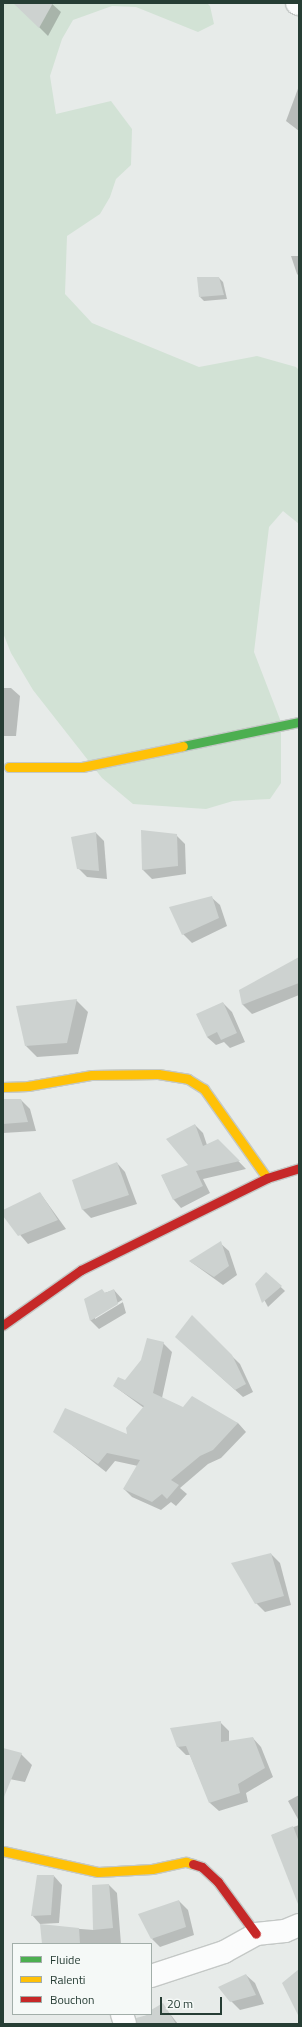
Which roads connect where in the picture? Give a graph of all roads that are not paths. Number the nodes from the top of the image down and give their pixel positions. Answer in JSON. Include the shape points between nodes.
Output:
{"nodes":[{"id":1,"x":299,"y":722,"type":"edge"},
{"id":2,"x":9,"y":766,"type":"dead end"},
{"id":3,"x":3,"y":1087,"type":"edge"},
{"id":4,"x":299,"y":1168,"type":"edge"},
{"id":5,"x":267,"y":1178,"type":"junction"},
{"id":6,"x":3,"y":1325,"type":"edge"},
{"id":7,"x":3,"y":1850,"type":"edge"},
{"id":8,"x":299,"y":1925,"type":"edge"},
{"id":9,"x":256,"y":1934,"type":"junction"},
{"id":10,"x":152,"y":1976,"type":"edge"}],
"edges":[{"from":1,"to":2,"type":"street","via":[[82,767]]},
{"from":3,"to":5,"type":"street","via":[[28,1086],[92,1075],[158,1074],[188,1079],[204,1089]]},
{"from":4,"to":5,"type":"street"},
{"from":5,"to":6,"type":"street","via":[[81,1270]]},
{"from":7,"to":9,"type":"street","via":[[98,1872],[152,1869],[186,1862],[202,1867],[218,1882]]},
{"from":8,"to":9,"type":"street","via":[[285,1931]]},
{"from":9,"to":10,"type":"street","via":[[224,1952]]}]}
